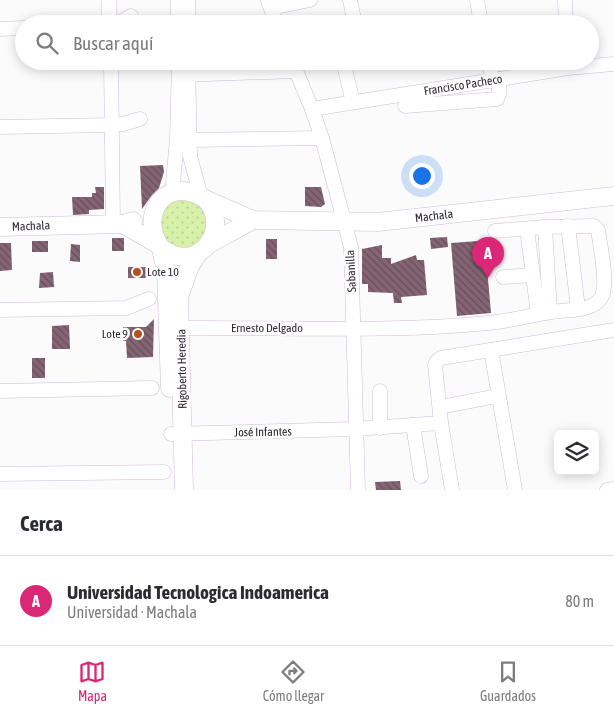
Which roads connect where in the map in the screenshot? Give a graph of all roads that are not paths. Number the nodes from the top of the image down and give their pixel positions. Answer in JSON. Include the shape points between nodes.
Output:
{"nodes":[{"id":1,"x":109,"y":0,"type":"edge"},
{"id":2,"x":178,"y":0,"type":"edge"},
{"id":3,"x":188,"y":0,"type":"edge"},
{"id":4,"x":310,"y":0,"type":"edge"},
{"id":5,"x":350,"y":0,"type":"edge"},
{"id":6,"x":477,"y":0,"type":"edge"},
{"id":7,"x":565,"y":0,"type":"edge"},
{"id":8,"x":269,"y":4,"type":"edge"},
{"id":9,"x":110,"y":15,"type":"edge"},
{"id":10,"x":178,"y":15,"type":"edge"},
{"id":11,"x":188,"y":15,"type":"edge"},
{"id":12,"x":353,"y":15,"type":"edge"},
{"id":13,"x":480,"y":15,"type":"edge"},
{"id":14,"x":566,"y":15,"type":"edge"},
{"id":15,"x":15,"y":28,"type":"edge"},
{"id":16,"x":0,"y":29,"type":"edge"},
{"id":17,"x":599,"y":64,"type":"edge"},
{"id":18,"x":614,"y":64,"type":"edge"},
{"id":19,"x":110,"y":70,"type":"edge"},
{"id":20,"x":184,"y":70,"type":"edge"},
{"id":21,"x":184,"y":70,"type":"edge"},
{"id":22,"x":296,"y":70,"type":"edge"},
{"id":23,"x":345,"y":70,"type":"edge"},
{"id":24,"x":492,"y":70,"type":"edge"},
{"id":25,"x":544,"y":70,"type":"edge"},
{"id":26,"x":496,"y":80,"type":"junction"},
{"id":27,"x":353,"y":102,"type":"junction"},
{"id":28,"x":406,"y":106,"type":"dead end"},
{"id":29,"x":312,"y":109,"type":"junction"},
{"id":30,"x":140,"y":119,"type":"dead end"},
{"id":31,"x":112,"y":125,"type":"junction"},
{"id":32,"x":0,"y":128,"type":"edge"},
{"id":33,"x":322,"y":138,"type":"junction"},
{"id":34,"x":190,"y":140,"type":"junction"},
{"id":35,"x":172,"y":193,"type":"junction"},
{"id":36,"x":614,"y":196,"type":"edge"},
{"id":37,"x":204,"y":198,"type":"junction"},
{"id":38,"x":152,"y":215,"type":"junction"},
{"id":39,"x":252,"y":220,"type":"junction"},
{"id":40,"x":344,"y":221,"type":"junction"},
{"id":41,"x":118,"y":224,"type":"junction"},
{"id":42,"x":568,"y":226,"type":"junction"},
{"id":43,"x":0,"y":227,"type":"edge"},
{"id":44,"x":544,"y":227,"type":"junction"},
{"id":45,"x":526,"y":229,"type":"junction"},
{"id":46,"x":495,"y":231,"type":"dead end"},
{"id":47,"x":160,"y":247,"type":"junction"},
{"id":48,"x":204,"y":248,"type":"junction"},
{"id":49,"x":532,"y":275,"type":"junction"},
{"id":50,"x":503,"y":277,"type":"dead end"},
{"id":51,"x":149,"y":299,"type":"dead end"},
{"id":52,"x":578,"y":308,"type":"junction"},
{"id":53,"x":0,"y":310,"type":"edge"},
{"id":54,"x":544,"y":313,"type":"junction"},
{"id":55,"x":181,"y":328,"type":"junction"},
{"id":56,"x":352,"y":329,"type":"junction"},
{"id":57,"x":614,"y":330,"type":"edge"},
{"id":58,"x":490,"y":350,"type":"junction"},
{"id":59,"x":152,"y":388,"type":"dead end"},
{"id":60,"x":0,"y":391,"type":"edge"},
{"id":61,"x":380,"y":391,"type":"dead end"},
{"id":62,"x":498,"y":396,"type":"junction"},
{"id":63,"x":440,"y":407,"type":"junction"},
{"id":64,"x":441,"y":423,"type":"junction"},
{"id":65,"x":413,"y":425,"type":"junction"},
{"id":66,"x":380,"y":428,"type":"junction"},
{"id":67,"x":355,"y":429,"type":"junction"},
{"id":68,"x":177,"y":434,"type":"junction"},
{"id":69,"x":164,"y":472,"type":"dead end"},
{"id":70,"x":0,"y":474,"type":"edge"},
{"id":71,"x":421,"y":476,"type":"dead end"},
{"id":72,"x":614,"y":489,"type":"edge"},
{"id":73,"x":173,"y":490,"type":"edge"},
{"id":74,"x":184,"y":490,"type":"edge"},
{"id":75,"x":358,"y":490,"type":"edge"},
{"id":76,"x":452,"y":490,"type":"edge"},
{"id":77,"x":515,"y":490,"type":"edge"},
{"id":78,"x":607,"y":490,"type":"edge"}],
"edges":[{"from":1,"to":9,"type":"street"},
{"from":2,"to":10,"type":"street"},
{"from":3,"to":11,"type":"street"},
{"from":4,"to":8,"type":"street"},
{"from":5,"to":12,"type":"street"},
{"from":6,"to":13,"type":"street"},
{"from":7,"to":14,"type":"street"},
{"from":15,"to":16,"type":"street"},
{"from":17,"to":18,"type":"street","name":"Francisco Pacheco"},
{"from":19,"to":31,"type":"street"},
{"from":20,"to":34,"type":"street"},
{"from":21,"to":35,"type":"street"},
{"from":22,"to":29,"type":"street","name":"Sabanilla"},
{"from":23,"to":27,"type":"street"},
{"from":24,"to":26,"type":"street"},
{"from":25,"to":26,"type":"street","name":"Francisco Pacheco"},
{"from":26,"to":27,"type":"street","name":"Francisco Pacheco"},
{"from":26,"to":28,"type":"street","via":[[497,99]]},
{"from":27,"to":29,"type":"street","name":"Francisco Pacheco"},
{"from":29,"to":33,"type":"street","name":"Sabanilla"},
{"from":30,"to":31,"type":"street"},
{"from":31,"to":32,"type":"street"},
{"from":31,"to":41,"type":"street"},
{"from":33,"to":34,"type":"street"},
{"from":33,"to":40,"type":"street","name":"Sabanilla"},
{"from":34,"to":37,"type":"street","via":[[190,156]]},
{"from":35,"to":37,"type":"main road","via":[[192,192]]},
{"from":35,"to":38,"type":"main road","via":[[156,206]]},
{"from":36,"to":40,"type":"main road","name":"Machala","via":[[378,222]]},
{"from":37,"to":39,"type":"main road","name":"Machala"},
{"from":37,"to":48,"type":"main road","name":"Rigoberto Heredia","via":[[214,212],[216,223],[214,234]]},
{"from":38,"to":41,"type":"main road","name":"Machala"},
{"from":38,"to":47,"type":"main road","name":"Rigoberto Heredia","via":[[153,236]]},
{"from":39,"to":40,"type":"main road","name":"Machala"},
{"from":39,"to":48,"type":"main road"},
{"from":40,"to":56,"type":"street","name":"Sabanilla","via":[[350,247]]},
{"from":41,"to":43,"type":"main road","name":"Machala"},
{"from":41,"to":47,"type":"main road"},
{"from":42,"to":44,"type":"street"},
{"from":42,"to":52,"type":"street"},
{"from":42,"to":52,"type":"street","name":"Ernesto Delgado","via":[[594,226],[598,230],[604,287],[602,297],[590,307]]},
{"from":44,"to":45,"type":"street"},
{"from":44,"to":54,"type":"street"},
{"from":45,"to":46,"type":"street"},
{"from":45,"to":49,"type":"street"},
{"from":47,"to":48,"type":"main road","via":[[183,257]]},
{"from":47,"to":68,"type":"main road","name":"Rigoberto Heredia","via":[[166,270]]},
{"from":48,"to":55,"type":"main road","name":"Rigoberto Heredia","via":[[190,266],[181,290]]},
{"from":49,"to":50,"type":"street"},
{"from":49,"to":54,"type":"street"},
{"from":51,"to":53,"type":"street","via":[[126,308]]},
{"from":52,"to":54,"type":"street","name":"Ernesto Delgado"},
{"from":54,"to":56,"type":"street","name":"Ernesto Delgado","via":[[489,323]]},
{"from":55,"to":56,"type":"street","name":"Ernesto Delgado"},
{"from":55,"to":68,"type":"main road","name":"Rigoberto Heredia"},
{"from":56,"to":67,"type":"street","name":"Sabanilla"},
{"from":57,"to":58,"type":"street"},
{"from":58,"to":62,"type":"street"},
{"from":58,"to":63,"type":"street","via":[[437,361]]},
{"from":59,"to":60,"type":"street"},
{"from":61,"to":66,"type":"street"},
{"from":62,"to":63,"type":"street"},
{"from":62,"to":77,"type":"street"},
{"from":63,"to":64,"type":"street"},
{"from":64,"to":65,"type":"street","name":"José Infantes"},
{"from":64,"to":76,"type":"street"},
{"from":65,"to":66,"type":"street","name":"José Infantes"},
{"from":65,"to":71,"type":"street"},
{"from":66,"to":67,"type":"street","name":"José Infantes"},
{"from":67,"to":68,"type":"street","name":"José Infantes"},
{"from":67,"to":75,"type":"street","name":"Sabanilla"},
{"from":68,"to":73,"type":"main road","name":"Rigoberto Heredia"},
{"from":68,"to":74,"type":"main road","name":"Rigoberto Heredia"},
{"from":69,"to":70,"type":"street"},
{"from":72,"to":78,"type":"street"}]}
